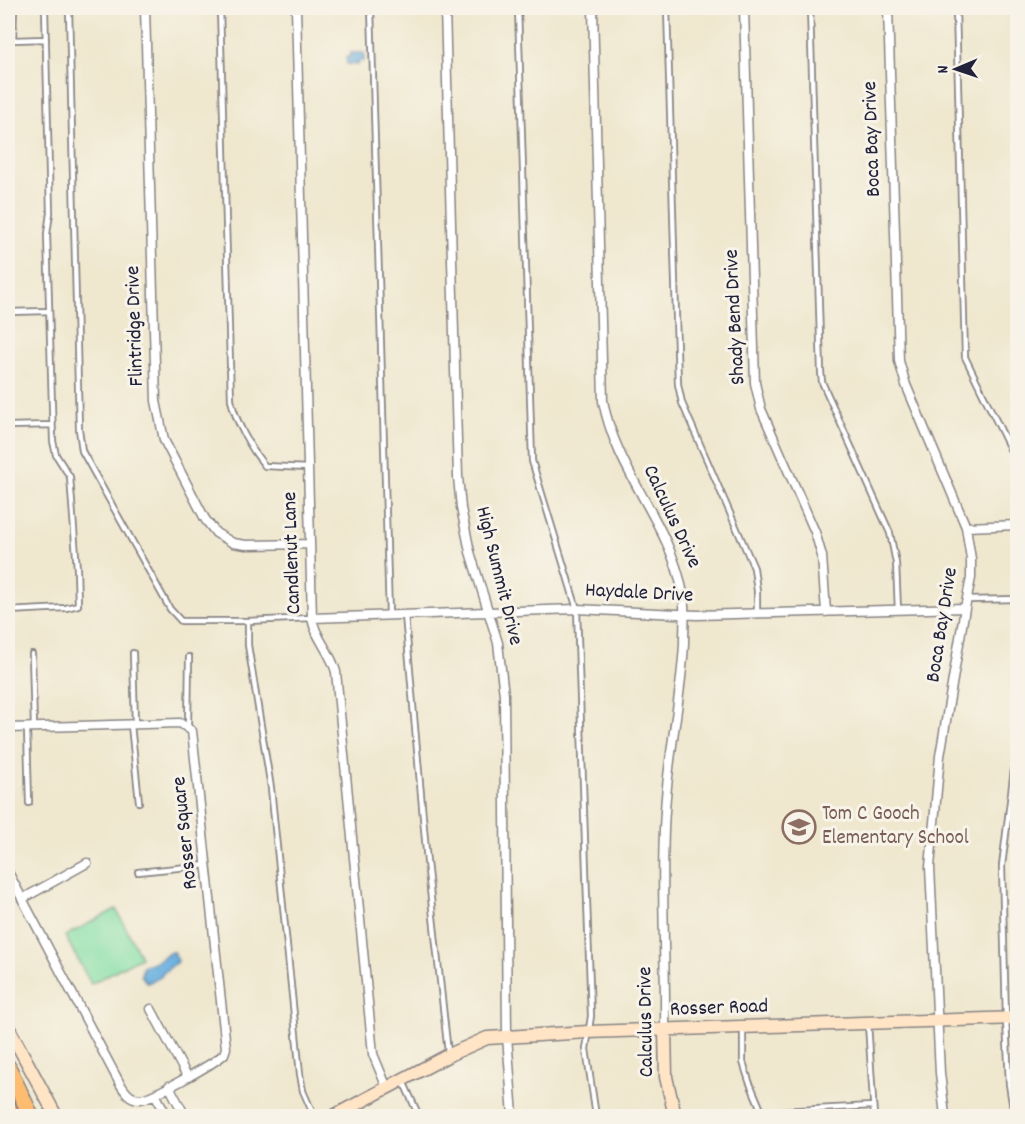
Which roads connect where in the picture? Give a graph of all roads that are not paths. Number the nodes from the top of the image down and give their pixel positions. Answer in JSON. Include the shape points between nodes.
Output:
{"nodes":[{"id":1,"x":45,"y":8,"type":"edge"},
{"id":2,"x":69,"y":8,"type":"edge"},
{"id":3,"x":145,"y":8,"type":"edge"},
{"id":4,"x":220,"y":8,"type":"edge"},
{"id":5,"x":296,"y":8,"type":"edge"},
{"id":6,"x":371,"y":8,"type":"edge"},
{"id":7,"x":445,"y":8,"type":"edge"},
{"id":8,"x":518,"y":8,"type":"edge"},
{"id":9,"x":593,"y":8,"type":"edge"},
{"id":10,"x":667,"y":8,"type":"edge"},
{"id":11,"x":744,"y":8,"type":"edge"},
{"id":12,"x":810,"y":8,"type":"edge"},
{"id":13,"x":888,"y":8,"type":"edge"},
{"id":14,"x":956,"y":8,"type":"edge"},
{"id":15,"x":12,"y":11,"type":"edge"},
{"id":16,"x":46,"y":39,"type":"junction"},
{"id":17,"x":49,"y":311,"type":"junction"},
{"id":18,"x":8,"y":312,"type":"edge"},
{"id":19,"x":52,"y":425,"type":"junction"},
{"id":20,"x":8,"y":426,"type":"edge"},
{"id":21,"x":1017,"y":449,"type":"edge"},
{"id":22,"x":308,"y":468,"type":"junction"},
{"id":23,"x":1017,"y":525,"type":"edge"},
{"id":24,"x":966,"y":527,"type":"junction"},
{"id":25,"x":310,"y":544,"type":"junction"},
{"id":26,"x":1017,"y":599,"type":"edge"},
{"id":27,"x":966,"y":604,"type":"junction"},
{"id":28,"x":577,"y":609,"type":"junction"},
{"id":29,"x":898,"y":610,"type":"junction"},
{"id":30,"x":8,"y":611,"type":"edge"},
{"id":31,"x":488,"y":612,"type":"junction"},
{"id":32,"x":826,"y":612,"type":"junction"},
{"id":33,"x":758,"y":613,"type":"junction"},
{"id":34,"x":684,"y":614,"type":"junction"},
{"id":35,"x":389,"y":615,"type":"junction"},
{"id":36,"x":405,"y":615,"type":"junction"},
{"id":37,"x":312,"y":618,"type":"junction"},
{"id":38,"x":248,"y":621,"type":"junction"},
{"id":39,"x":132,"y":653,"type":"dead end"},
{"id":40,"x":32,"y":654,"type":"dead end"},
{"id":41,"x":189,"y":657,"type":"dead end"},
{"id":42,"x":133,"y":725,"type":"junction"},
{"id":43,"x":188,"y":727,"type":"junction"},
{"id":44,"x":8,"y":728,"type":"edge"},
{"id":45,"x":30,"y":728,"type":"junction"},
{"id":46,"x":1017,"y":737,"type":"edge"},
{"id":47,"x":139,"y":802,"type":"dead end"},
{"id":48,"x":29,"y":803,"type":"dead end"},
{"id":49,"x":87,"y":863,"type":"dead end"},
{"id":50,"x":207,"y":865,"type":"junction"},
{"id":51,"x":8,"y":872,"type":"edge"},
{"id":52,"x":138,"y":872,"type":"dead end"},
{"id":53,"x":22,"y":899,"type":"junction"},
{"id":54,"x":151,"y":1009,"type":"dead end"},
{"id":55,"x":1012,"y":1018,"type":"edge"},
{"id":56,"x":937,"y":1021,"type":"junction"},
{"id":57,"x":868,"y":1023,"type":"junction"},
{"id":58,"x":8,"y":1027,"type":"edge"},
{"id":59,"x":743,"y":1028,"type":"junction"},
{"id":60,"x":665,"y":1030,"type":"junction"},
{"id":61,"x":588,"y":1032,"type":"junction"},
{"id":62,"x":507,"y":1036,"type":"junction"},
{"id":63,"x":449,"y":1056,"type":"junction"},
{"id":64,"x":8,"y":1067,"type":"edge"},
{"id":65,"x":187,"y":1076,"type":"junction"},
{"id":66,"x":403,"y":1081,"type":"junction"},
{"id":67,"x":169,"y":1086,"type":"junction"},
{"id":68,"x":387,"y":1088,"type":"junction"},
{"id":69,"x":155,"y":1094,"type":"junction"},
{"id":70,"x":872,"y":1106,"type":"junction"},
{"id":71,"x":8,"y":1107,"type":"edge"},
{"id":72,"x":762,"y":1114,"type":"edge"},
{"id":73,"x":12,"y":1116,"type":"edge"},
{"id":74,"x":31,"y":1116,"type":"edge"},
{"id":75,"x":56,"y":1116,"type":"edge"},
{"id":76,"x":167,"y":1116,"type":"edge"},
{"id":77,"x":185,"y":1116,"type":"edge"},
{"id":78,"x":314,"y":1116,"type":"edge"},
{"id":79,"x":334,"y":1116,"type":"edge"},
{"id":80,"x":419,"y":1116,"type":"edge"},
{"id":81,"x":513,"y":1116,"type":"edge"},
{"id":82,"x":596,"y":1116,"type":"edge"},
{"id":83,"x":675,"y":1116,"type":"edge"},
{"id":84,"x":874,"y":1116,"type":"edge"},
{"id":85,"x":945,"y":1116,"type":"edge"},
{"id":86,"x":1014,"y":1116,"type":"edge"}],
"edges":[{"from":1,"to":16,"type":"lane"},
{"from":2,"to":38,"type":"lane","via":[[82,451],[170,609],[181,621]]},
{"from":3,"to":25,"type":"street","name":"Flintridge Drive","via":[[156,401],[164,440],[205,519],[224,539],[246,545]]},
{"from":4,"to":22,"type":"lane","via":[[231,400],[265,466]]},
{"from":5,"to":22,"type":"street","name":"Candlenut Lane"},
{"from":6,"to":35,"type":"lane"},
{"from":7,"to":31,"type":"street","name":"High Summit Drive","via":[[458,477],[470,552]]},
{"from":8,"to":28,"type":"lane","via":[[532,461]]},
{"from":9,"to":34,"type":"street","name":"Calculus Drive","via":[[603,401],[614,441],[677,570]]},
{"from":10,"to":33,"type":"lane","via":[[678,384],[682,403],[754,568]]},
{"from":11,"to":32,"type":"street","name":"Shady Bend Drive","via":[[755,383],[761,409],[815,532],[822,556]]},
{"from":12,"to":29,"type":"lane","via":[[822,382],[891,534]]},
{"from":13,"to":24,"type":"street","name":"Boca Bay Drive","via":[[899,361]]},
{"from":14,"to":21,"type":"lane","via":[[965,357],[1010,449]]},
{"from":15,"to":16,"type":"lane","via":[[13,40]]},
{"from":16,"to":17,"type":"lane"},
{"from":17,"to":18,"type":"lane"},
{"from":17,"to":19,"type":"lane"},
{"from":19,"to":20,"type":"lane"},
{"from":19,"to":30,"type":"lane","via":[[56,455],[70,477],[78,605]]},
{"from":22,"to":25,"type":"street","name":"Candlenut Lane"},
{"from":23,"to":24,"type":"street"},
{"from":24,"to":27,"type":"street","name":"Boca Bay Drive","via":[[971,578]]},
{"from":25,"to":37,"type":"street","name":"Candlenut Lane"},
{"from":26,"to":27,"type":"lane"},
{"from":27,"to":29,"type":"street","name":"Haydale Drive"},
{"from":27,"to":56,"type":"street","name":"Boca Bay Drive","via":[[940,756],[930,867]]},
{"from":28,"to":31,"type":"street","name":"Haydale Drive"},
{"from":28,"to":34,"type":"street","name":"Haydale Drive"},
{"from":28,"to":61,"type":"lane","via":[[591,1016]]},
{"from":29,"to":32,"type":"street","name":"Haydale Drive"},
{"from":31,"to":36,"type":"street","name":"Haydale Drive"},
{"from":31,"to":62,"type":"street","name":"High Summit Drive","via":[[498,643],[504,695]]},
{"from":32,"to":33,"type":"street","name":"Haydale Drive"},
{"from":33,"to":34,"type":"street","name":"Haydale Drive"},
{"from":34,"to":60,"type":"street","name":"Calculus Drive","via":[[665,810]]},
{"from":35,"to":36,"type":"street","name":"Haydale Drive"},
{"from":35,"to":37,"type":"street","name":"Haydale Drive"},
{"from":36,"to":63,"type":"lane"},
{"from":37,"to":38,"type":"lane"},
{"from":37,"to":68,"type":"street","name":"Candlenut Lane","via":[[336,672],[374,1054]]},
{"from":38,"to":78,"type":"lane","via":[[248,645],[271,788],[300,1074]]},
{"from":39,"to":42,"type":"lane"},
{"from":40,"to":45,"type":"lane"},
{"from":41,"to":43,"type":"lane"},
{"from":42,"to":43,"type":"street","via":[[180,723]]},
{"from":42,"to":45,"type":"street"},
{"from":42,"to":47,"type":"lane"},
{"from":43,"to":50,"type":"street","name":"Rosser Square","via":[[195,742]]},
{"from":44,"to":45,"type":"street"},
{"from":45,"to":48,"type":"lane"},
{"from":46,"to":55,"type":"lane","via":[[1002,866]]},
{"from":49,"to":53,"type":"street"},
{"from":50,"to":52,"type":"lane"},
{"from":50,"to":65,"type":"street","name":"Rosser Square","via":[[226,1048],[220,1058]]},
{"from":51,"to":53,"type":"street"},
{"from":53,"to":69,"type":"street","via":[[125,1091],[138,1099]]},
{"from":54,"to":65,"type":"street"},
{"from":55,"to":56,"type":"street","name":"Rosser Road"},
{"from":55,"to":86,"type":"lane","via":[[1010,1084]]},
{"from":56,"to":57,"type":"street","name":"Rosser Road"},
{"from":56,"to":85,"type":"street","name":"Boca Bay Drive"},
{"from":57,"to":59,"type":"street","name":"Rosser Road"},
{"from":57,"to":70,"type":"lane"},
{"from":58,"to":75,"type":"street"},
{"from":59,"to":60,"type":"street","name":"Rosser Road"},
{"from":59,"to":72,"type":"lane","via":[[743,1062]]},
{"from":60,"to":61,"type":"street","name":"Rosser Road"},
{"from":60,"to":83,"type":"street","name":"Calculus Drive","via":[[666,1077]]},
{"from":61,"to":62,"type":"street","name":"Rosser Road"},
{"from":61,"to":82,"type":"lane","via":[[586,1049]]},
{"from":62,"to":63,"type":"street","name":"Rosser Road","via":[[487,1038]]},
{"from":62,"to":81,"type":"street","name":"High Summit Drive"},
{"from":63,"to":66,"type":"street","name":"Rosser Road"},
{"from":64,"to":74,"type":"highway"},
{"from":65,"to":67,"type":"street","name":"Rosser Square"},
{"from":66,"to":68,"type":"street","name":"Rosser Road"},
{"from":66,"to":80,"type":"lane"},
{"from":67,"to":69,"type":"street","name":"Rosser Square"},
{"from":67,"to":77,"type":"street"},
{"from":68,"to":79,"type":"street","name":"Rosser Road"},
{"from":69,"to":76,"type":"street"},
{"from":70,"to":72,"type":"lane"},
{"from":70,"to":84,"type":"lane"},
{"from":71,"to":73,"type":"highway"}]}
